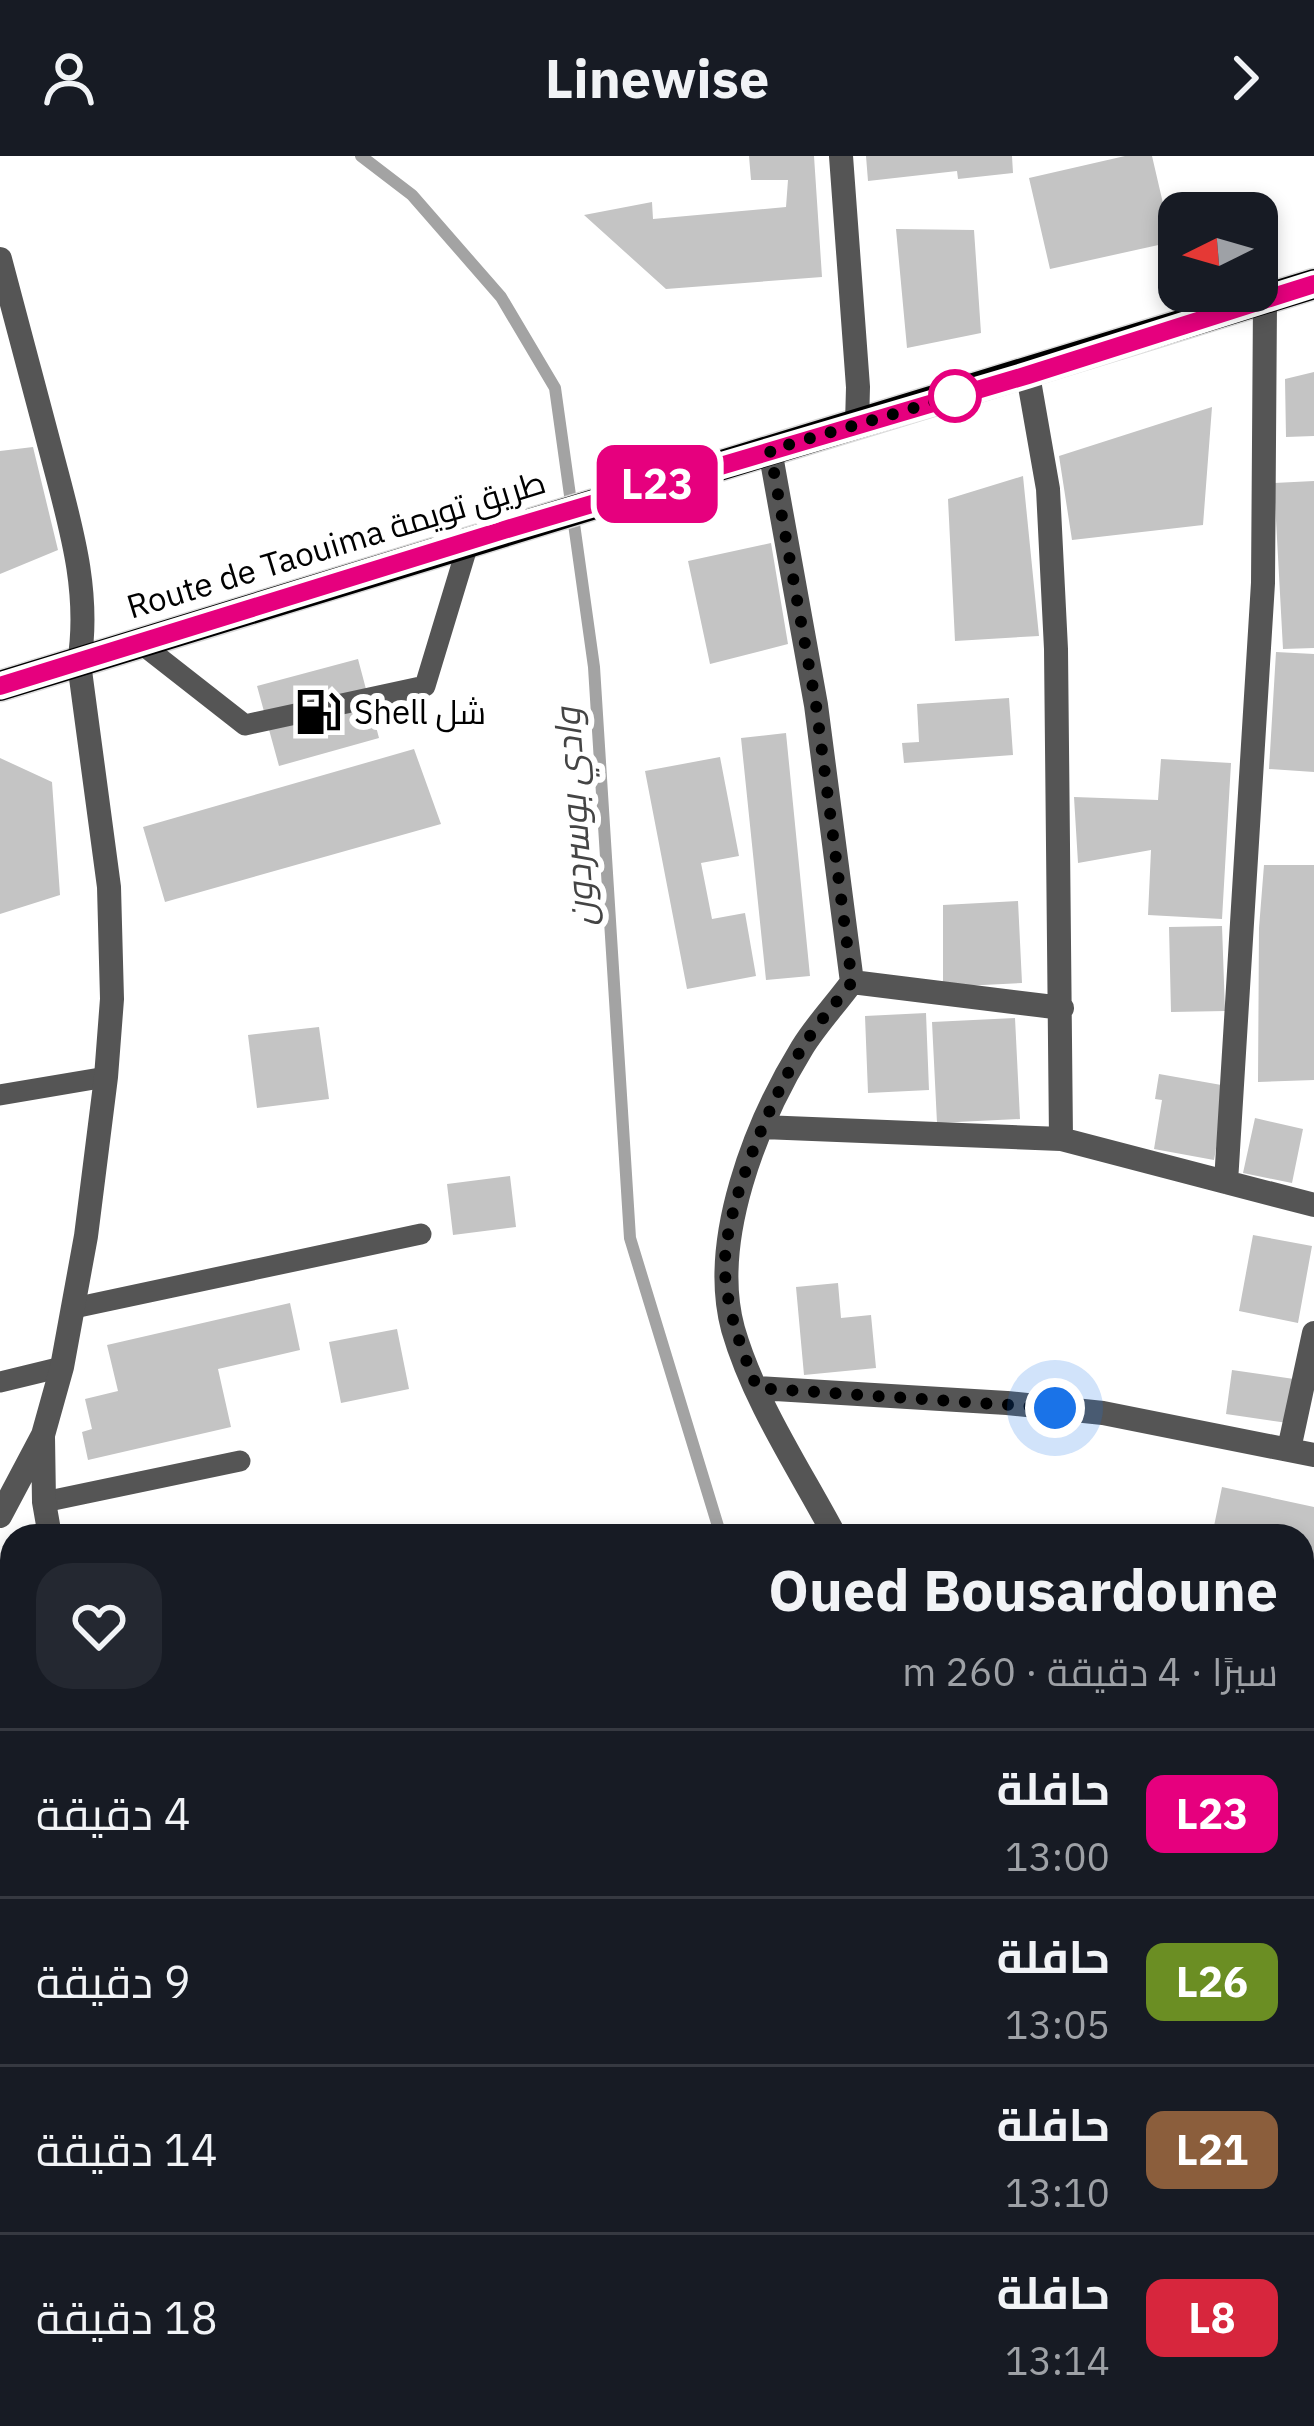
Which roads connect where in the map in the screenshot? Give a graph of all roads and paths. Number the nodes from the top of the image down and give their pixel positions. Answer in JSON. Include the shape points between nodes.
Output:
{"nodes":[{"id":1,"x":841,"y":156,"type":"edge"},
{"id":2,"x":0,"y":259,"type":"edge"},
{"id":3,"x":1314,"y":284,"type":"edge"},
{"id":4,"x":1278,"y":297,"type":"edge"},
{"id":5,"x":1233,"y":312,"type":"edge"},
{"id":6,"x":1265,"y":312,"type":"edge"},
{"id":7,"x":9,"y":332,"type":"edge"},
{"id":8,"x":1028,"y":375,"type":"junction"},
{"id":9,"x":857,"y":424,"type":"junction"},
{"id":10,"x":770,"y":450,"type":"junction"},
{"id":11,"x":469,"y":541,"type":"junction"},
{"id":12,"x":139,"y":642,"type":"junction"},
{"id":13,"x":79,"y":663,"type":"junction"},
{"id":14,"x":0,"y":686,"type":"edge"},
{"id":15,"x":852,"y":982,"type":"junction"},
{"id":16,"x":1061,"y":1008,"type":"junction"},
{"id":17,"x":106,"y":1077,"type":"junction"},
{"id":18,"x":0,"y":1095,"type":"edge"},
{"id":19,"x":762,"y":1127,"type":"junction"},
{"id":20,"x":1061,"y":1139,"type":"junction"},
{"id":21,"x":1226,"y":1182,"type":"junction"},
{"id":22,"x":1314,"y":1204,"type":"edge"},
{"id":23,"x":421,"y":1234,"type":"dead end"},
{"id":24,"x":74,"y":1308,"type":"junction"},
{"id":25,"x":1314,"y":1333,"type":"edge"},
{"id":26,"x":62,"y":1367,"type":"junction"},
{"id":27,"x":0,"y":1382,"type":"edge"},
{"id":28,"x":757,"y":1388,"type":"junction"},
{"id":29,"x":43,"y":1436,"type":"junction"},
{"id":30,"x":1301,"y":1452,"type":"edge"},
{"id":31,"x":240,"y":1461,"type":"dead end"},
{"id":32,"x":44,"y":1502,"type":"junction"},
{"id":33,"x":0,"y":1516,"type":"edge"},
{"id":34,"x":48,"y":1524,"type":"edge"},
{"id":35,"x":830,"y":1524,"type":"edge"}],
"edges":[{"from":1,"to":9,"type":"street"},
{"from":2,"to":7,"type":"street"},
{"from":3,"to":4,"type":"main road","name":"Route de Taouima طريق تويمة"},
{"from":5,"to":8,"type":"main road","name":"Route de Taouima طريق تويمة"},
{"from":6,"to":21,"type":"street","via":[[1263,583]]},
{"from":7,"to":13,"type":"street","via":[[76,547],[85,631]]},
{"from":8,"to":9,"type":"main road","name":"Route de Taouima طريق تويمة"},
{"from":8,"to":16,"type":"street","via":[[1048,489]]},
{"from":9,"to":10,"type":"main road","name":"Route de Taouima طريق تويمة"},
{"from":10,"to":11,"type":"main road","name":"Route de Taouima طريق تويمة"},
{"from":10,"to":15,"type":"street","via":[[816,705]]},
{"from":11,"to":12,"type":"main road","name":"Route de Taouima طريق تويمة"},
{"from":11,"to":12,"type":"lane","via":[[425,686],[245,725]]},
{"from":12,"to":13,"type":"main road","name":"Route de Taouima طريق تويمة"},
{"from":13,"to":14,"type":"main road","name":"Route de Taouima طريق تويمة"},
{"from":13,"to":17,"type":"street","via":[[109,887]]},
{"from":15,"to":16,"type":"street"},
{"from":15,"to":19,"type":"street","via":[[802,1047]]},
{"from":16,"to":20,"type":"street"},
{"from":17,"to":18,"type":"lane"},
{"from":17,"to":24,"type":"street"},
{"from":19,"to":20,"type":"street"},
{"from":19,"to":28,"type":"street","via":[[724,1269],[733,1328]]},
{"from":20,"to":21,"type":"street"},
{"from":21,"to":22,"type":"street"},
{"from":23,"to":24,"type":"lane"},
{"from":24,"to":26,"type":"street"},
{"from":25,"to":30,"type":"street"},
{"from":26,"to":27,"type":"lane"},
{"from":26,"to":29,"type":"street"},
{"from":28,"to":30,"type":"street","via":[[1103,1413]]},
{"from":28,"to":35,"type":"street"},
{"from":29,"to":32,"type":"street"},
{"from":29,"to":33,"type":"street"},
{"from":31,"to":32,"type":"lane"},
{"from":32,"to":34,"type":"street"}]}
